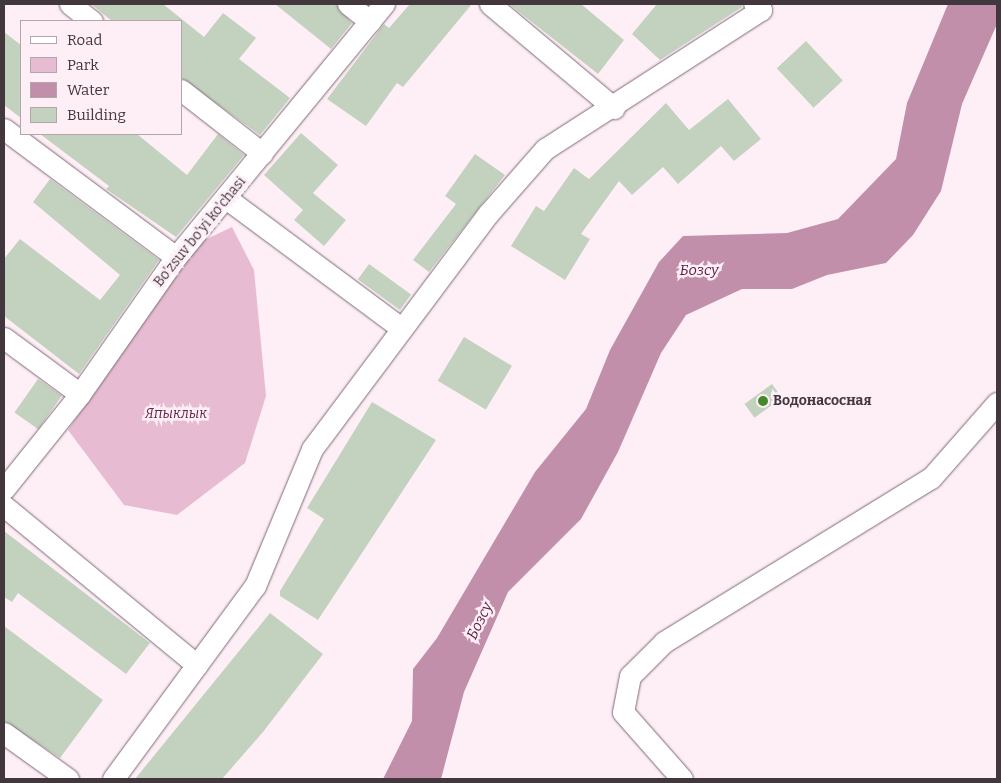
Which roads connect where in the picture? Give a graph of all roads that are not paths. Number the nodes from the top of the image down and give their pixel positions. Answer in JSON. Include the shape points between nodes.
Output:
{"nodes":[{"id":1,"x":70,"y":4,"type":"edge"},
{"id":2,"x":348,"y":4,"type":"edge"},
{"id":3,"x":384,"y":4,"type":"edge"},
{"id":4,"x":490,"y":4,"type":"edge"},
{"id":5,"x":754,"y":4,"type":"edge"},
{"id":6,"x":91,"y":20,"type":"edge"},
{"id":7,"x":370,"y":20,"type":"junction"},
{"id":8,"x":182,"y":91,"type":"edge"},
{"id":9,"x":614,"y":108,"type":"junction"},
{"id":10,"x":4,"y":129,"type":"edge"},
{"id":11,"x":262,"y":153,"type":"junction"},
{"id":12,"x":226,"y":198,"type":"junction"},
{"id":13,"x":176,"y":257,"type":"junction"},
{"id":14,"x":400,"y":327,"type":"junction"},
{"id":15,"x":4,"y":338,"type":"edge"},
{"id":16,"x":80,"y":394,"type":"junction"},
{"id":17,"x":997,"y":403,"type":"edge"},
{"id":18,"x":4,"y":489,"type":"edge"},
{"id":19,"x":4,"y":506,"type":"edge"},
{"id":20,"x":197,"y":665,"type":"junction"},
{"id":21,"x":4,"y":733,"type":"edge"},
{"id":22,"x":68,"y":779,"type":"edge"},
{"id":23,"x":113,"y":779,"type":"edge"},
{"id":24,"x":682,"y":779,"type":"edge"}],
"edges":[{"from":1,"to":6,"type":"street"},
{"from":2,"to":7,"type":"street"},
{"from":3,"to":7,"type":"street","name":"Bo'zsuv bo'yi ko'chasi"},
{"from":4,"to":9,"type":"street"},
{"from":5,"to":9,"type":"street","via":[[761,10]]},
{"from":7,"to":11,"type":"street","name":"Bo'zsuv bo'yi ko'chasi"},
{"from":8,"to":11,"type":"street"},
{"from":9,"to":14,"type":"street","via":[[545,149]]},
{"from":10,"to":13,"type":"street"},
{"from":11,"to":12,"type":"street","name":"Bo'zsuv bo'yi ko'chasi"},
{"from":12,"to":13,"type":"street","name":"Bo'zsuv bo'yi ko'chasi"},
{"from":12,"to":14,"type":"street"},
{"from":13,"to":16,"type":"street","name":"Bo'zsuv bo'yi ko'chasi"},
{"from":14,"to":20,"type":"street","via":[[312,449],[255,586]]},
{"from":15,"to":16,"type":"street"},
{"from":16,"to":18,"type":"street","name":"Bo'zsuv bo'yi ko'chasi"},
{"from":17,"to":24,"type":"street","via":[[931,478],[664,642],[630,676],[623,712]]},
{"from":19,"to":20,"type":"street"},
{"from":20,"to":23,"type":"street"},
{"from":21,"to":22,"type":"street"}]}
